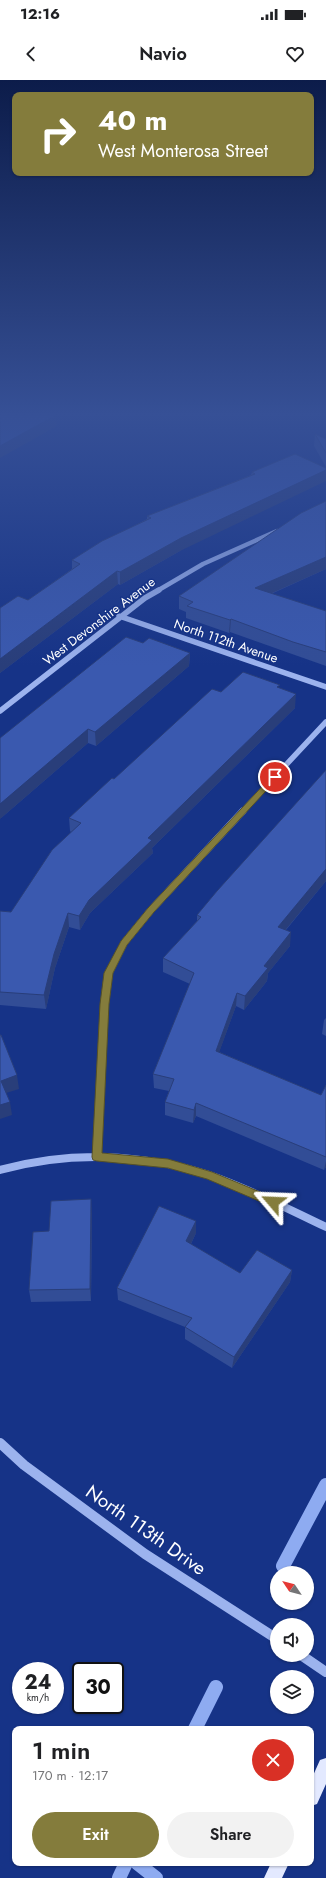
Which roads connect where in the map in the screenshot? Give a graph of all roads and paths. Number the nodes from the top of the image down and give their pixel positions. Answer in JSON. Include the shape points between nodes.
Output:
{"nodes":[{"id":1,"x":285,"y":527,"type":"edge"},
{"id":2,"x":119,"y":616,"type":"junction"},
{"id":3,"x":326,"y":687,"type":"edge"},
{"id":4,"x":0,"y":711,"type":"edge"},
{"id":5,"x":326,"y":722,"type":"edge"},
{"id":6,"x":97,"y":1157,"type":"junction"},
{"id":7,"x":0,"y":1170,"type":"edge"},
{"id":8,"x":326,"y":1227,"type":"edge"},
{"id":9,"x":0,"y":1443,"type":"edge"},
{"id":10,"x":270,"y":1634,"type":"edge"},
{"id":11,"x":311,"y":1662,"type":"edge"},
{"id":12,"x":326,"y":1672,"type":"edge"},
{"id":13,"x":326,"y":1766,"type":"edge"},
{"id":14,"x":314,"y":1792,"type":"edge"},
{"id":15,"x":279,"y":1866,"type":"edge"},
{"id":16,"x":273,"y":1878,"type":"edge"}],
"edges":[{"from":1,"to":2,"type":"street","name":"West Devonshire Avenue","via":[[175,579]]},
{"from":2,"to":3,"type":"street","name":"North 112th Avenue"},
{"from":2,"to":4,"type":"street","name":"West Devonshire Avenue"},
{"from":5,"to":6,"type":"street","via":[[151,910],[124,943],[109,973],[105,1004]]},
{"from":6,"to":7,"type":"street","via":[[36,1160]]},
{"from":6,"to":8,"type":"street","via":[[168,1164],[209,1175]]},
{"from":9,"to":10,"type":"street","name":"North 113th Drive","via":[[24,1465],[146,1554]]},
{"from":11,"to":12,"type":"street"},
{"from":13,"to":14,"type":"main road"},
{"from":15,"to":16,"type":"main road"}]}
